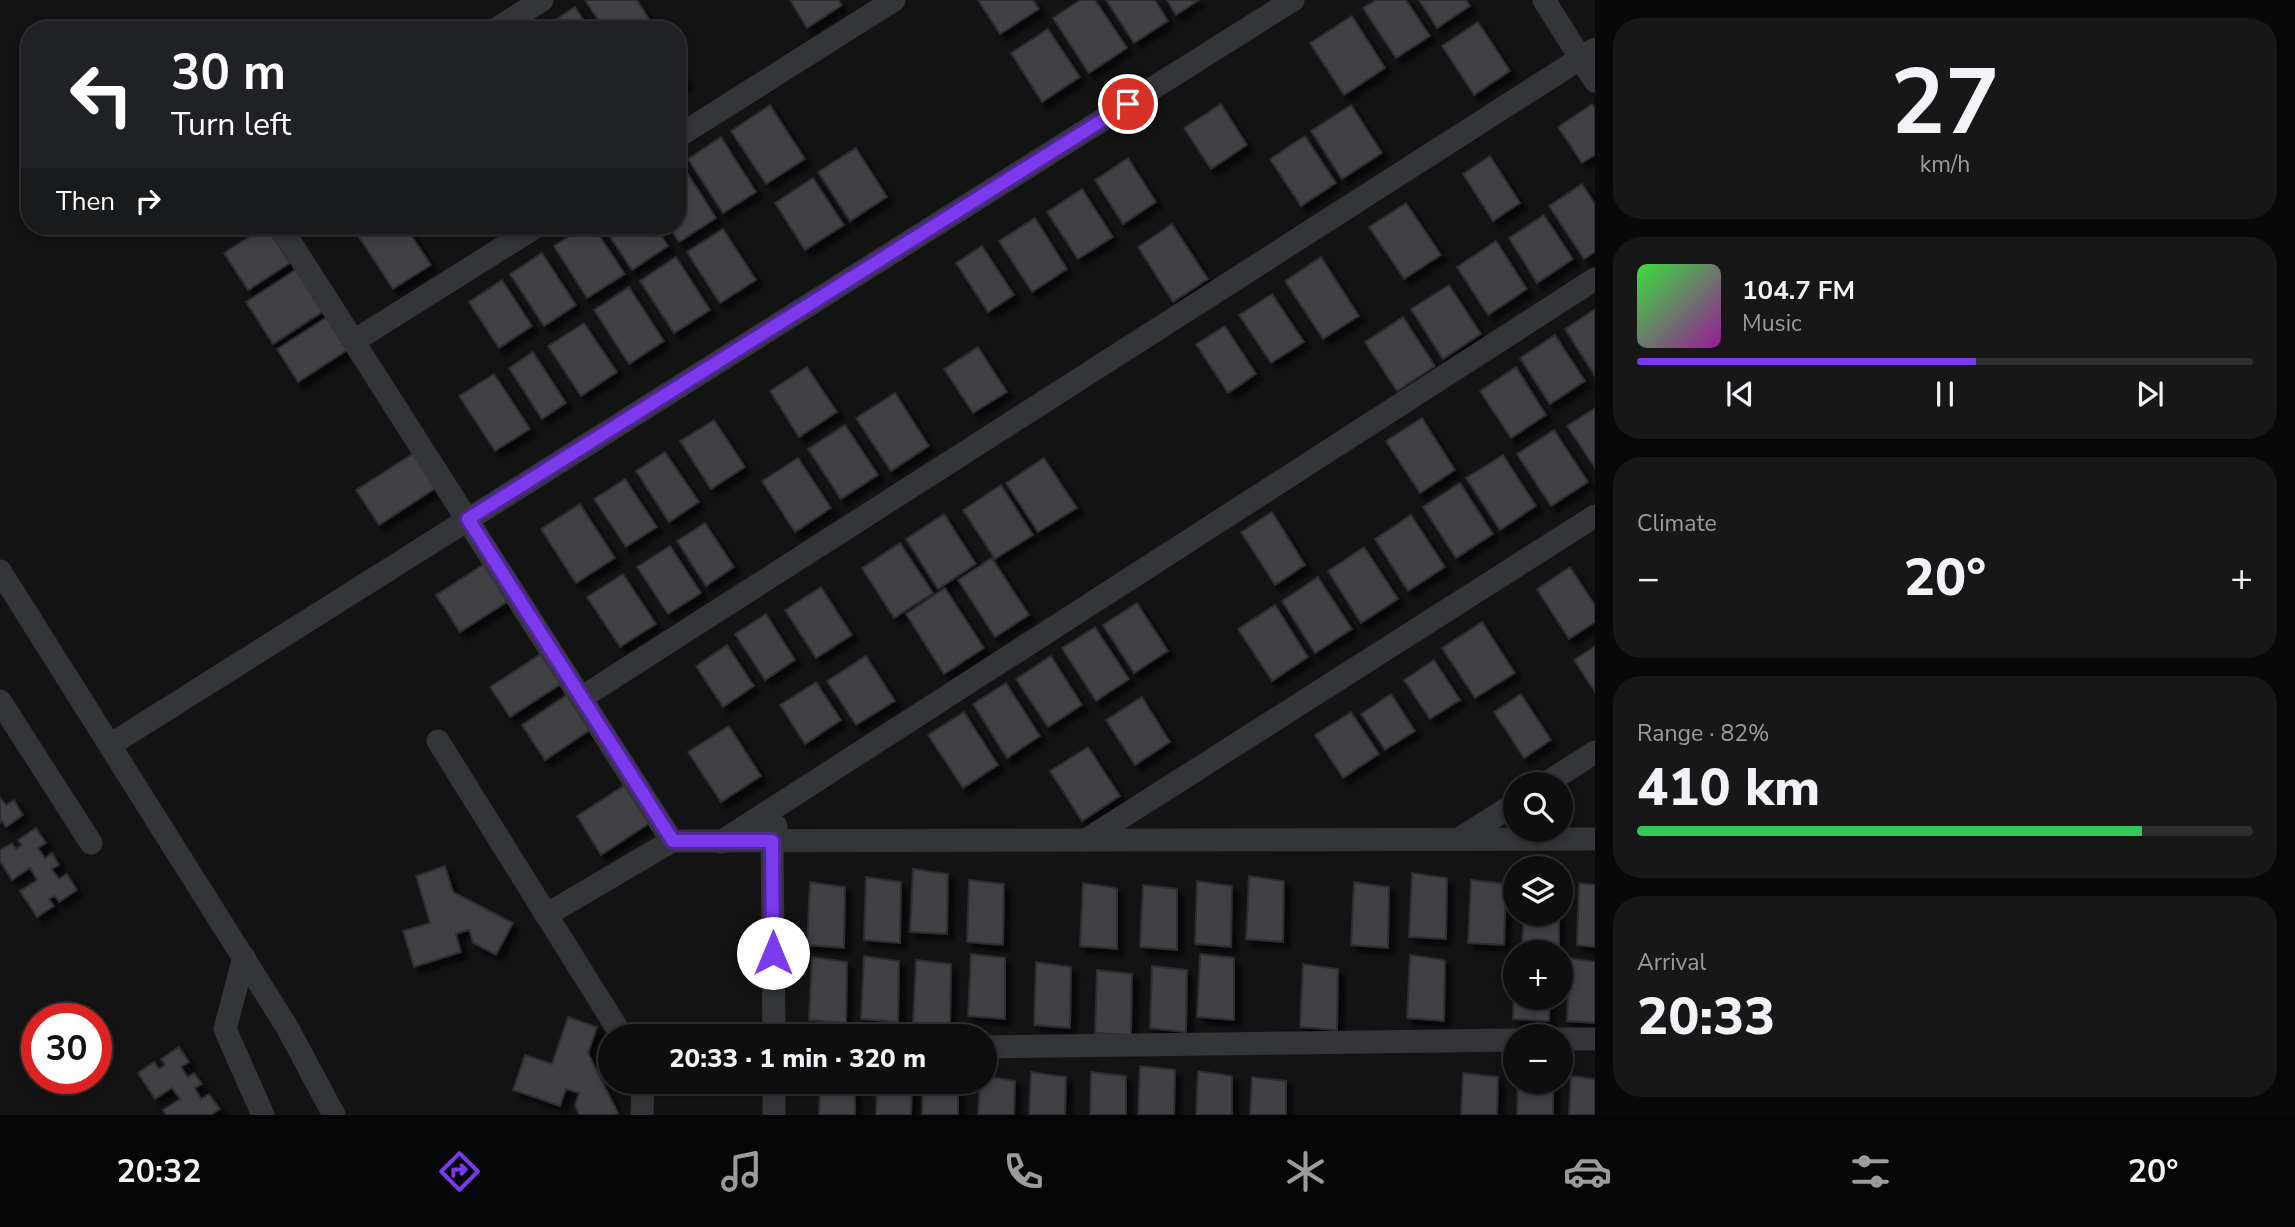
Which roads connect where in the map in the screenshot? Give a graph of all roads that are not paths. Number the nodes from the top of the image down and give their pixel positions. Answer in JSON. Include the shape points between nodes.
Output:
{"nodes":[{"id":1,"x":542,"y":0,"type":"edge"},
{"id":2,"x":894,"y":0,"type":"edge"},
{"id":3,"x":1293,"y":0,"type":"edge"},
{"id":4,"x":1544,"y":0,"type":"edge"},
{"id":5,"x":509,"y":21,"type":"edge"},
{"id":6,"x":1588,"y":53,"type":"edge"},
{"id":7,"x":1595,"y":81,"type":"edge"},
{"id":8,"x":686,"y":131,"type":"edge"},
{"id":9,"x":286,"y":235,"type":"edge"},
{"id":10,"x":523,"y":235,"type":"edge"},
{"id":11,"x":1595,"y":279,"type":"edge"},
{"id":12,"x":354,"y":341,"type":"junction"},
{"id":13,"x":1595,"y":516,"type":"edge"},
{"id":14,"x":468,"y":519,"type":"junction"},
{"id":15,"x":0,"y":571,"type":"edge"},
{"id":16,"x":581,"y":698,"type":"junction"},
{"id":17,"x":0,"y":701,"type":"edge"},
{"id":18,"x":438,"y":741,"type":"dead end"},
{"id":19,"x":110,"y":745,"type":"junction"},
{"id":20,"x":1595,"y":752,"type":"edge"},
{"id":21,"x":1564,"y":772,"type":"edge"},
{"id":22,"x":782,"y":802,"type":"junction"},
{"id":23,"x":1503,"y":811,"type":"edge"},
{"id":24,"x":1459,"y":839,"type":"junction"},
{"id":25,"x":1595,"y":839,"type":"edge"},
{"id":26,"x":1086,"y":840,"type":"junction"},
{"id":27,"x":673,"y":841,"type":"junction"},
{"id":28,"x":772,"y":841,"type":"junction"},
{"id":29,"x":721,"y":842,"type":"junction"},
{"id":30,"x":91,"y":843,"type":"dead end"},
{"id":31,"x":546,"y":915,"type":"junction"},
{"id":32,"x":244,"y":957,"type":"junction"},
{"id":33,"x":614,"y":1024,"type":"edge"},
{"id":34,"x":774,"y":1024,"type":"edge"},
{"id":35,"x":1573,"y":1039,"type":"edge"},
{"id":36,"x":1595,"y":1039,"type":"edge"},
{"id":37,"x":1503,"y":1040,"type":"edge"},
{"id":38,"x":997,"y":1047,"type":"edge"},
{"id":39,"x":643,"y":1094,"type":"edge"},
{"id":40,"x":774,"y":1094,"type":"edge"},
{"id":41,"x":263,"y":1115,"type":"edge"},
{"id":42,"x":334,"y":1115,"type":"edge"},
{"id":43,"x":642,"y":1115,"type":"edge"},
{"id":44,"x":774,"y":1115,"type":"edge"}],
"edges":[{"from":1,"to":5,"type":"street"},
{"from":2,"to":8,"type":"street"},
{"from":3,"to":14,"type":"street"},
{"from":4,"to":6,"type":"street"},
{"from":6,"to":7,"type":"street"},
{"from":6,"to":16,"type":"street"},
{"from":9,"to":12,"type":"street"},
{"from":10,"to":12,"type":"street"},
{"from":11,"to":22,"type":"street"},
{"from":12,"to":14,"type":"street"},
{"from":13,"to":26,"type":"street"},
{"from":14,"to":16,"type":"street"},
{"from":14,"to":19,"type":"street"},
{"from":15,"to":19,"type":"street"},
{"from":16,"to":27,"type":"street"},
{"from":17,"to":30,"type":"street"},
{"from":18,"to":31,"type":"street"},
{"from":19,"to":32,"type":"street"},
{"from":20,"to":21,"type":"street"},
{"from":22,"to":28,"type":"street"},
{"from":22,"to":29,"type":"street"},
{"from":23,"to":24,"type":"street"},
{"from":24,"to":25,"type":"street"},
{"from":24,"to":26,"type":"street"},
{"from":26,"to":28,"type":"street"},
{"from":27,"to":29,"type":"street"},
{"from":27,"to":31,"type":"street"},
{"from":28,"to":29,"type":"street"},
{"from":28,"to":34,"type":"street"},
{"from":31,"to":33,"type":"street"},
{"from":32,"to":41,"type":"street","via":[[225,1029]]},
{"from":32,"to":42,"type":"street"},
{"from":35,"to":36,"type":"street"},
{"from":37,"to":38,"type":"street"},
{"from":39,"to":43,"type":"street"},
{"from":40,"to":44,"type":"street"}]}
